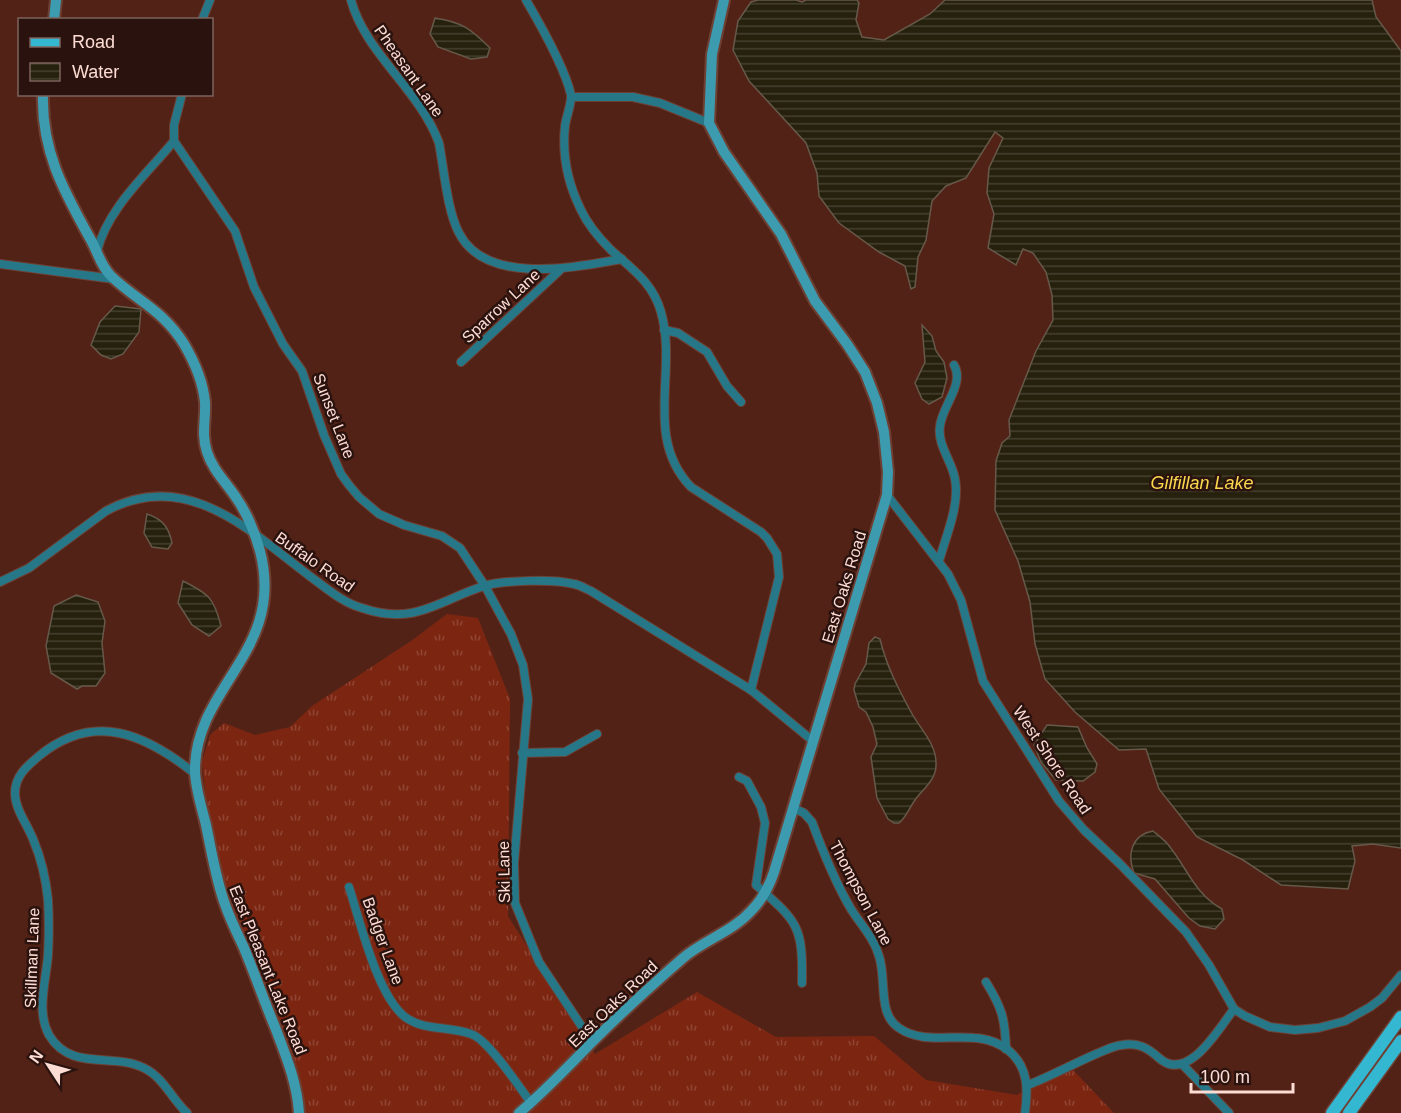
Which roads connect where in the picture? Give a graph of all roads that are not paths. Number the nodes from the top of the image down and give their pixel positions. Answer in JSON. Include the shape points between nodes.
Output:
{"nodes":[{"id":1,"x":56,"y":0,"type":"edge"},
{"id":2,"x":210,"y":0,"type":"edge"},
{"id":3,"x":351,"y":0,"type":"edge"},
{"id":4,"x":526,"y":0,"type":"edge"},
{"id":5,"x":724,"y":0,"type":"edge"},
{"id":6,"x":54,"y":18,"type":"edge"},
{"id":7,"x":203,"y":18,"type":"edge"},
{"id":8,"x":43,"y":96,"type":"edge"},
{"id":9,"x":181,"y":96,"type":"edge"},
{"id":10,"x":571,"y":97,"type":"junction"},
{"id":11,"x":709,"y":123,"type":"junction"},
{"id":12,"x":174,"y":141,"type":"junction"},
{"id":13,"x":97,"y":251,"type":"junction"},
{"id":14,"x":622,"y":259,"type":"junction"},
{"id":15,"x":0,"y":264,"type":"edge"},
{"id":16,"x":560,"y":270,"type":"junction"},
{"id":17,"x":114,"y":279,"type":"junction"},
{"id":18,"x":664,"y":330,"type":"junction"},
{"id":19,"x":461,"y":362,"type":"dead end"},
{"id":20,"x":954,"y":365,"type":"dead end"},
{"id":21,"x":741,"y":402,"type":"dead end"},
{"id":22,"x":887,"y":495,"type":"junction"},
{"id":23,"x":255,"y":536,"type":"junction"},
{"id":24,"x":939,"y":561,"type":"junction"},
{"id":25,"x":0,"y":582,"type":"edge"},
{"id":26,"x":485,"y":586,"type":"junction"},
{"id":27,"x":751,"y":690,"type":"junction"},
{"id":28,"x":597,"y":734,"type":"dead end"},
{"id":29,"x":813,"y":741,"type":"junction"},
{"id":30,"x":522,"y":753,"type":"junction"},
{"id":31,"x":194,"y":773,"type":"junction"},
{"id":32,"x":739,"y":777,"type":"dead end"},
{"id":33,"x":793,"y":808,"type":"junction"},
{"id":34,"x":349,"y":887,"type":"dead end"},
{"id":35,"x":765,"y":893,"type":"junction"},
{"id":36,"x":1401,"y":975,"type":"edge"},
{"id":37,"x":802,"y":982,"type":"dead end"},
{"id":38,"x":986,"y":982,"type":"dead end"},
{"id":39,"x":1234,"y":1009,"type":"junction"},
{"id":40,"x":1401,"y":1017,"type":"edge"},
{"id":41,"x":1401,"y":1041,"type":"edge"},
{"id":42,"x":592,"y":1042,"type":"junction"},
{"id":43,"x":1006,"y":1049,"type":"junction"},
{"id":44,"x":1182,"y":1065,"type":"junction"},
{"id":45,"x":1028,"y":1085,"type":"junction"},
{"id":46,"x":531,"y":1103,"type":"junction"},
{"id":47,"x":187,"y":1113,"type":"edge"},
{"id":48,"x":298,"y":1113,"type":"edge"},
{"id":49,"x":519,"y":1113,"type":"edge"},
{"id":50,"x":1025,"y":1113,"type":"edge"},
{"id":51,"x":1229,"y":1113,"type":"edge"},
{"id":52,"x":1332,"y":1113,"type":"edge"},
{"id":53,"x":1349,"y":1113,"type":"edge"}],
"edges":[{"from":1,"to":6,"type":"street"},
{"from":2,"to":7,"type":"street"},
{"from":3,"to":16,"type":"street","name":"Pheasant Lane","via":[[362,28],[435,131],[455,222],[463,240],[477,254],[495,262]]},
{"from":4,"to":10,"type":"street","via":[[548,40]]},
{"from":5,"to":11,"type":"street","name":"East Oaks Road","via":[[712,54]]},
{"from":8,"to":13,"type":"street","name":"East Pleasant Lake Road","via":[[44,126],[56,173]]},
{"from":9,"to":12,"type":"street"},
{"from":10,"to":11,"type":"street","via":[[633,97],[660,103]]},
{"from":10,"to":14,"type":"street","via":[[564,140],[570,183],[590,225]]},
{"from":11,"to":22,"type":"street","name":"East Oaks Road","via":[[724,152],[781,234],[815,301],[865,372],[884,432]]},
{"from":12,"to":13,"type":"street","via":[[113,214]]},
{"from":12,"to":26,"type":"street","name":"Sunset Lane","via":[[235,231],[254,287],[283,344],[302,371],[341,474],[369,506],[385,517],[442,536],[460,548]]},
{"from":13,"to":17,"type":"street","name":"East Pleasant Lake Road","via":[[103,267]]},
{"from":14,"to":16,"type":"street","name":"Pheasant Lane"},
{"from":14,"to":18,"type":"street","via":[[653,292]]},
{"from":15,"to":17,"type":"street"},
{"from":16,"to":19,"type":"street","name":"Sparrow Lane"},
{"from":17,"to":23,"type":"street","name":"East Pleasant Lake Road","via":[[170,325],[192,359],[205,405],[207,452]]},
{"from":18,"to":21,"type":"street","via":[[678,333],[707,352],[727,387]]},
{"from":18,"to":27,"type":"street","via":[[665,437],[671,459],[691,487],[760,531],[773,546],[779,564]]},
{"from":20,"to":24,"type":"street","via":[[957,381],[939,432],[954,473],[956,491]]},
{"from":22,"to":24,"type":"street","name":"West Shore Road"},
{"from":22,"to":29,"type":"street","name":"East Oaks Road"},
{"from":23,"to":25,"type":"street","name":"Buffalo Road","via":[[231,517],[205,505],[168,496],[144,496],[106,511],[29,568]]},
{"from":23,"to":26,"type":"street","name":"Buffalo Road","via":[[336,595],[372,611],[424,611]]},
{"from":23,"to":31,"type":"street","name":"East Pleasant Lake Road","via":[[264,568],[262,614],[252,642],[207,720]]},
{"from":24,"to":39,"type":"street","name":"West Shore Road","via":[[961,600],[983,681],[1054,792],[1084,831],[1186,932]]},
{"from":26,"to":27,"type":"street","name":"Buffalo Road","via":[[549,581],[575,584]]},
{"from":26,"to":30,"type":"street","name":"Ski Lane","via":[[512,634],[527,682],[528,716]]},
{"from":27,"to":29,"type":"street","name":"Buffalo Road"},
{"from":28,"to":30,"type":"street","via":[[565,752]]},
{"from":29,"to":33,"type":"street","name":"East Oaks Road"},
{"from":30,"to":42,"type":"street","name":"Ski Lane","via":[[515,903],[539,962]]},
{"from":31,"to":47,"type":"street","name":"Skillman Lane","via":[[131,734],[93,732],[68,738],[46,750],[22,771],[15,793],[40,858],[47,892],[48,954],[42,1005],[48,1032],[58,1046],[74,1056],[134,1064],[151,1072]]},
{"from":31,"to":48,"type":"street","name":"East Pleasant Lake Road","via":[[219,885],[288,1060]]},
{"from":32,"to":35,"type":"street","via":[[747,782],[764,814],[756,885]]},
{"from":33,"to":35,"type":"street","name":"East Oaks Road"},
{"from":33,"to":43,"type":"street","name":"Thompson Lane","via":[[812,822],[842,892],[873,941],[882,967],[884,1009],[897,1027],[920,1036],[987,1039]]},
{"from":34,"to":46,"type":"street","name":"Badger Lane","via":[[382,987],[404,1016],[426,1027],[474,1034]]},
{"from":35,"to":37,"type":"street","via":[[797,928],[802,946]]},
{"from":35,"to":42,"type":"street","name":"East Oaks Road","via":[[741,921],[684,957]]},
{"from":36,"to":39,"type":"street","via":[[1382,998],[1364,1011],[1318,1028],[1270,1027]]},
{"from":38,"to":43,"type":"street","via":[[1003,1013]]},
{"from":39,"to":44,"type":"street","via":[[1198,1055]]},
{"from":40,"to":52,"type":"main road"},
{"from":41,"to":53,"type":"main road"},
{"from":42,"to":46,"type":"street","name":"East Oaks Road"},
{"from":43,"to":45,"type":"street","via":[[1018,1060]]},
{"from":44,"to":45,"type":"street","via":[[1162,1061],[1142,1046],[1125,1044]]},
{"from":44,"to":51,"type":"street"},
{"from":45,"to":50,"type":"street"},
{"from":46,"to":49,"type":"street","name":"East Oaks Road"}]}
